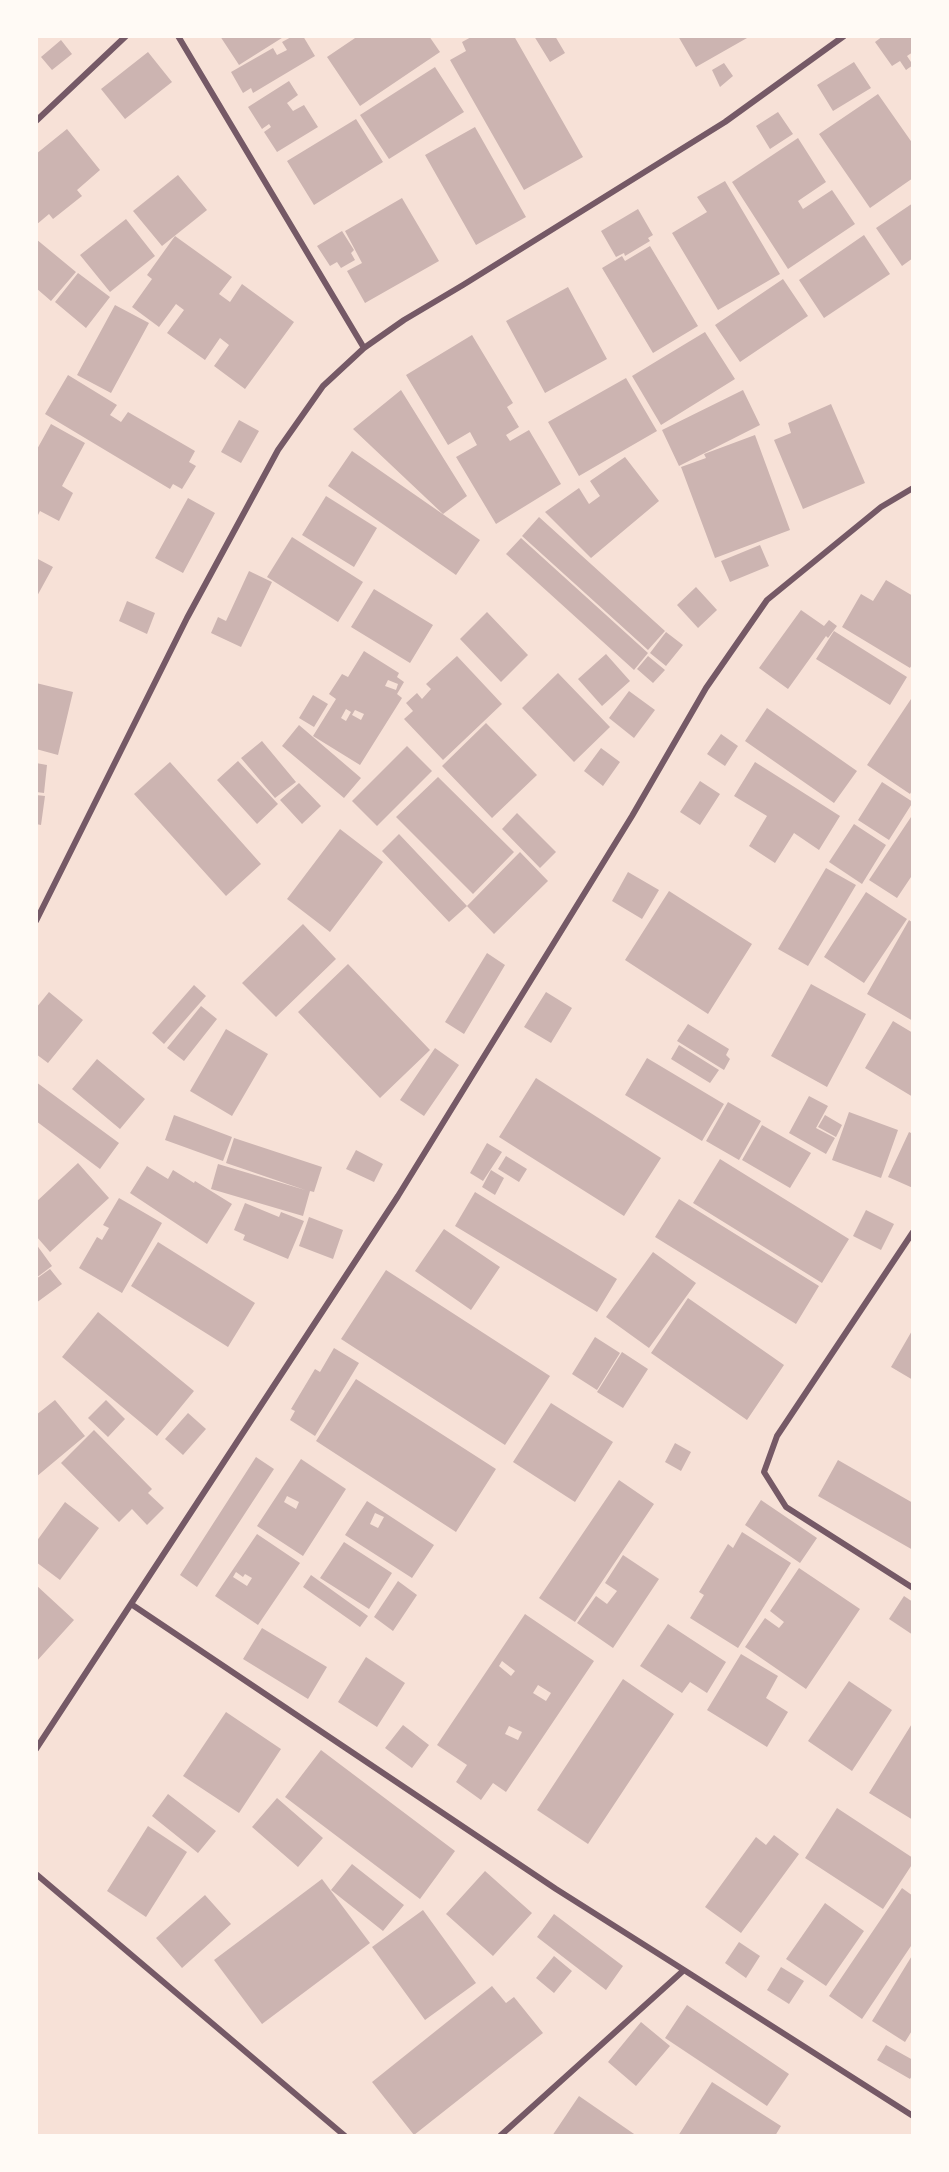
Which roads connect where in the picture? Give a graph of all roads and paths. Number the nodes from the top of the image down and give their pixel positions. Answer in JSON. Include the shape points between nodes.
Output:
{"nodes":[{"id":1,"x":126,"y":36,"type":"edge"},
{"id":2,"x":178,"y":36,"type":"edge"},
{"id":3,"x":844,"y":36,"type":"edge"},
{"id":4,"x":36,"y":121,"type":"edge"},
{"id":5,"x":364,"y":348,"type":"junction"},
{"id":6,"x":913,"y":488,"type":"edge"},
{"id":7,"x":36,"y":921,"type":"edge"},
{"id":8,"x":913,"y":1232,"type":"edge"},
{"id":9,"x":913,"y":1588,"type":"edge"},
{"id":10,"x":131,"y":1604,"type":"junction"},
{"id":11,"x":36,"y":1749,"type":"edge"},
{"id":12,"x":36,"y":1874,"type":"edge"},
{"id":13,"x":684,"y":1970,"type":"junction"},
{"id":14,"x":913,"y":2116,"type":"edge"},
{"id":15,"x":345,"y":2136,"type":"edge"},
{"id":16,"x":500,"y":2136,"type":"edge"}],
"edges":[{"from":1,"to":4,"type":"street"},
{"from":2,"to":5,"type":"street"},
{"from":3,"to":5,"type":"street","via":[[725,122]]},
{"from":5,"to":7,"type":"street","via":[[323,386],[278,450],[187,618]]},
{"from":6,"to":10,"type":"street","via":[[881,507],[768,600],[706,688],[632,816],[398,1196]]},
{"from":8,"to":9,"type":"street","via":[[777,1436],[764,1472],[786,1507]]},
{"from":10,"to":11,"type":"street"},
{"from":10,"to":13,"type":"street","via":[[556,1889]]},
{"from":12,"to":15,"type":"street"},
{"from":13,"to":14,"type":"street"},
{"from":13,"to":16,"type":"street"}]}
